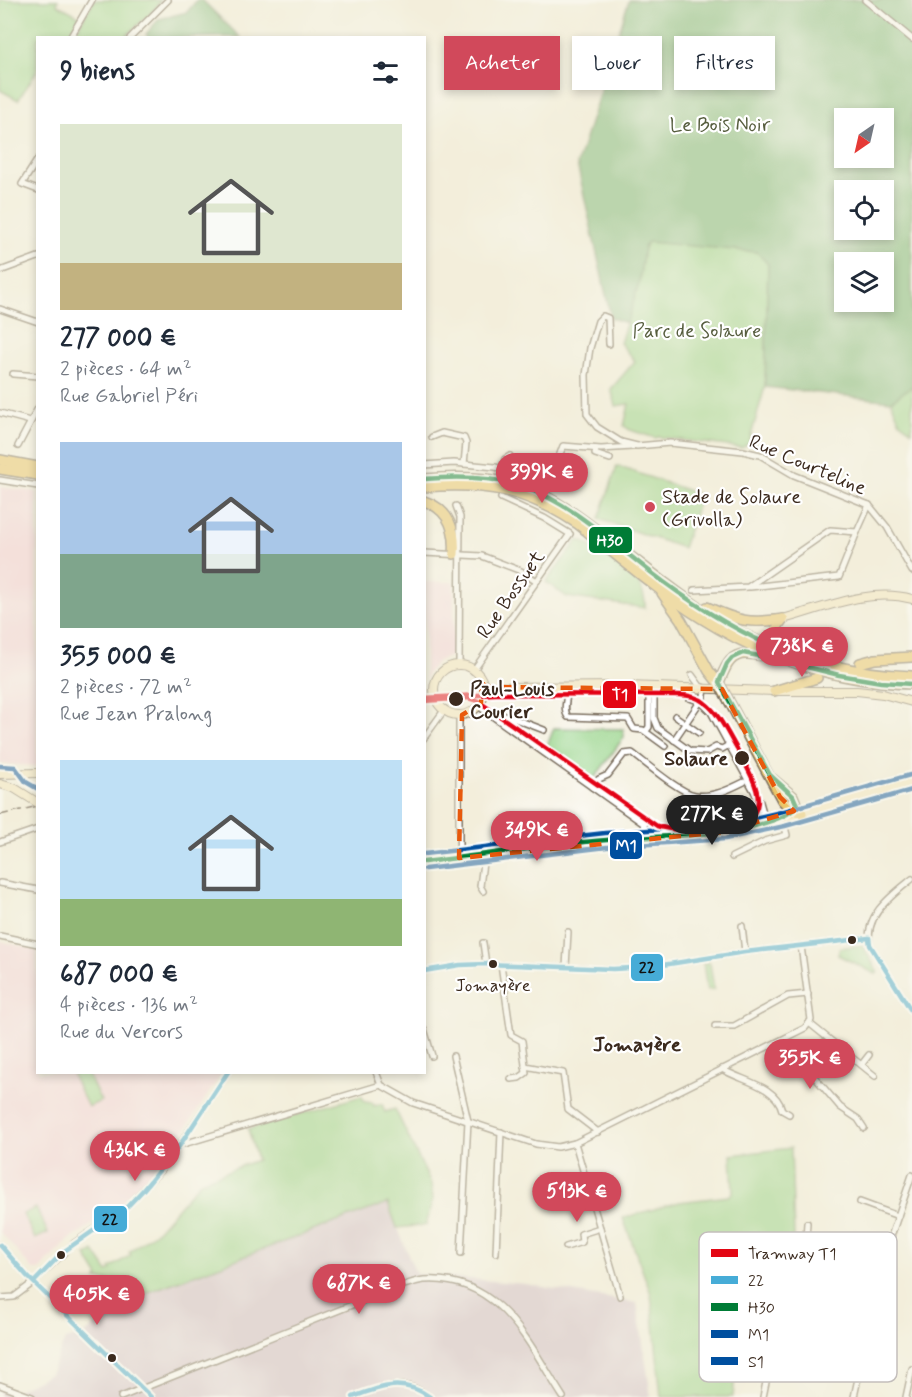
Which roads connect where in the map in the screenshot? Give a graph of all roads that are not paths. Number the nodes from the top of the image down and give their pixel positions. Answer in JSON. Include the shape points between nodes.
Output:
{"nodes":[{"id":1,"x":92,"y":0,"type":"edge"},
{"id":2,"x":168,"y":0,"type":"edge"},
{"id":3,"x":865,"y":0,"type":"edge"},
{"id":4,"x":71,"y":36,"type":"edge"},
{"id":5,"x":132,"y":36,"type":"edge"},
{"id":6,"x":912,"y":39,"type":"edge"},
{"id":7,"x":36,"y":162,"type":"edge"},
{"id":8,"x":36,"y":189,"type":"edge"},
{"id":9,"x":36,"y":258,"type":"edge"},
{"id":10,"x":0,"y":271,"type":"edge"},
{"id":11,"x":0,"y":309,"type":"edge"},
{"id":12,"x":36,"y":321,"type":"edge"},
{"id":13,"x":609,"y":344,"type":"dead end"},
{"id":14,"x":13,"y":374,"type":"dead end"},
{"id":15,"x":36,"y":376,"type":"edge"},
{"id":16,"x":36,"y":411,"type":"edge"},
{"id":17,"x":0,"y":413,"type":"edge"},
{"id":18,"x":30,"y":421,"type":"junction"},
{"id":19,"x":435,"y":434,"type":"dead end"},
{"id":20,"x":472,"y":435,"type":"dead end"},
{"id":21,"x":465,"y":445,"type":"junction"},
{"id":22,"x":18,"y":446,"type":"dead end"},
{"id":23,"x":637,"y":446,"type":"junction"},
{"id":24,"x":596,"y":448,"type":"junction"},
{"id":25,"x":509,"y":459,"type":"dead end"},
{"id":26,"x":610,"y":459,"type":"dead end"},
{"id":27,"x":0,"y":460,"type":"edge"},
{"id":28,"x":464,"y":464,"type":"junction"},
{"id":29,"x":426,"y":465,"type":"edge"},
{"id":30,"x":36,"y":467,"type":"edge"},
{"id":31,"x":0,"y":468,"type":"edge"},
{"id":32,"x":501,"y":469,"type":"junction"},
{"id":33,"x":36,"y":475,"type":"edge"},
{"id":34,"x":426,"y":479,"type":"edge"},
{"id":35,"x":0,"y":480,"type":"edge"},
{"id":36,"x":36,"y":486,"type":"edge"},
{"id":37,"x":426,"y":487,"type":"edge"},
{"id":38,"x":501,"y":498,"type":"dead end"},
{"id":39,"x":426,"y":502,"type":"edge"},
{"id":40,"x":869,"y":505,"type":"junction"},
{"id":41,"x":456,"y":506,"type":"dead end"},
{"id":42,"x":857,"y":532,"type":"junction"},
{"id":43,"x":426,"y":553,"type":"edge"},
{"id":44,"x":457,"y":554,"type":"junction"},
{"id":45,"x":912,"y":571,"type":"edge"},
{"id":46,"x":537,"y":581,"type":"junction"},
{"id":47,"x":748,"y":587,"type":"junction"},
{"id":48,"x":660,"y":588,"type":"junction"},
{"id":49,"x":694,"y":590,"type":"dead end"},
{"id":50,"x":912,"y":599,"type":"edge"},
{"id":51,"x":698,"y":607,"type":"junction"},
{"id":52,"x":783,"y":619,"type":"junction"},
{"id":53,"x":792,"y":654,"type":"junction"},
{"id":54,"x":771,"y":655,"type":"junction"},
{"id":55,"x":912,"y":657,"type":"edge"},
{"id":56,"x":860,"y":663,"type":"dead end"},
{"id":57,"x":459,"y":665,"type":"junction"},
{"id":58,"x":473,"y":670,"type":"junction"},
{"id":59,"x":912,"y":676,"type":"edge"},
{"id":60,"x":817,"y":678,"type":"dead end"},
{"id":61,"x":482,"y":683,"type":"junction"},
{"id":62,"x":719,"y":683,"type":"junction"},
{"id":63,"x":912,"y":684,"type":"edge"},
{"id":64,"x":568,"y":686,"type":"junction"},
{"id":65,"x":434,"y":687,"type":"junction"},
{"id":66,"x":652,"y":687,"type":"junction"},
{"id":67,"x":685,"y":688,"type":"junction"},
{"id":68,"x":705,"y":688,"type":"junction"},
{"id":69,"x":774,"y":691,"type":"junction"},
{"id":70,"x":426,"y":692,"type":"edge"},
{"id":71,"x":687,"y":697,"type":"dead end"},
{"id":72,"x":701,"y":702,"type":"junction"},
{"id":73,"x":912,"y":702,"type":"edge"},
{"id":74,"x":480,"y":704,"type":"junction"},
{"id":75,"x":445,"y":709,"type":"junction"},
{"id":76,"x":459,"y":715,"type":"junction"},
{"id":77,"x":675,"y":716,"type":"dead end"},
{"id":78,"x":501,"y":721,"type":"junction"},
{"id":79,"x":686,"y":724,"type":"junction"},
{"id":80,"x":544,"y":730,"type":"dead end"},
{"id":81,"x":645,"y":732,"type":"junction"},
{"id":82,"x":699,"y":733,"type":"dead end"},
{"id":83,"x":426,"y":735,"type":"edge"},
{"id":84,"x":674,"y":740,"type":"junction"},
{"id":85,"x":729,"y":745,"type":"junction"},
{"id":86,"x":665,"y":746,"type":"dead end"},
{"id":87,"x":36,"y":773,"type":"edge"},
{"id":88,"x":0,"y":774,"type":"edge"},
{"id":89,"x":744,"y":782,"type":"dead end"},
{"id":90,"x":912,"y":782,"type":"edge"},
{"id":91,"x":0,"y":784,"type":"edge"},
{"id":92,"x":592,"y":787,"type":"junction"},
{"id":93,"x":36,"y":802,"type":"edge"},
{"id":94,"x":792,"y":814,"type":"junction"},
{"id":95,"x":769,"y":822,"type":"junction"},
{"id":96,"x":36,"y":830,"type":"edge"},
{"id":97,"x":647,"y":836,"type":"junction"},
{"id":98,"x":0,"y":842,"type":"edge"},
{"id":99,"x":484,"y":855,"type":"junction"},
{"id":100,"x":732,"y":857,"type":"dead end"},
{"id":101,"x":459,"y":858,"type":"junction"},
{"id":102,"x":426,"y":862,"type":"edge"},
{"id":103,"x":912,"y":879,"type":"edge"},
{"id":104,"x":0,"y":883,"type":"edge"},
{"id":105,"x":36,"y":890,"type":"edge"},
{"id":106,"x":483,"y":891,"type":"dead end"},
{"id":107,"x":742,"y":926,"type":"dead end"},
{"id":108,"x":568,"y":932,"type":"dead end"},
{"id":109,"x":0,"y":936,"type":"edge"},
{"id":110,"x":869,"y":938,"type":"junction"},
{"id":111,"x":483,"y":943,"type":"dead end"},
{"id":112,"x":36,"y":944,"type":"edge"},
{"id":113,"x":801,"y":946,"type":"junction"},
{"id":114,"x":746,"y":952,"type":"junction"},
{"id":115,"x":486,"y":964,"type":"junction"},
{"id":116,"x":501,"y":964,"type":"junction"},
{"id":117,"x":566,"y":967,"type":"junction"},
{"id":118,"x":426,"y":971,"type":"edge"},
{"id":119,"x":808,"y":994,"type":"junction"},
{"id":120,"x":912,"y":1012,"type":"edge"},
{"id":121,"x":809,"y":1023,"type":"junction"},
{"id":122,"x":715,"y":1026,"type":"dead end"},
{"id":123,"x":426,"y":1036,"type":"edge"},
{"id":124,"x":771,"y":1046,"type":"junction"},
{"id":125,"x":869,"y":1055,"type":"dead end"},
{"id":126,"x":432,"y":1056,"type":"dead end"},
{"id":127,"x":453,"y":1056,"type":"dead end"},
{"id":128,"x":862,"y":1065,"type":"junction"},
{"id":129,"x":525,"y":1066,"type":"junction"},
{"id":130,"x":722,"y":1069,"type":"junction"},
{"id":131,"x":227,"y":1074,"type":"edge"},
{"id":132,"x":377,"y":1074,"type":"edge"},
{"id":133,"x":875,"y":1076,"type":"dead end"},
{"id":134,"x":512,"y":1079,"type":"dead end"},
{"id":135,"x":381,"y":1085,"type":"junction"},
{"id":136,"x":789,"y":1114,"type":"dead end"},
{"id":137,"x":468,"y":1121,"type":"junction"},
{"id":138,"x":864,"y":1128,"type":"dead end"},
{"id":139,"x":501,"y":1132,"type":"junction"},
{"id":140,"x":598,"y":1132,"type":"junction"},
{"id":141,"x":575,"y":1143,"type":"junction"},
{"id":142,"x":180,"y":1145,"type":"junction"},
{"id":143,"x":912,"y":1175,"type":"edge"},
{"id":144,"x":860,"y":1203,"type":"dead end"},
{"id":145,"x":898,"y":1216,"type":"junction"},
{"id":146,"x":807,"y":1222,"type":"dead end"},
{"id":147,"x":600,"y":1228,"type":"junction"},
{"id":148,"x":806,"y":1232,"type":"edge"},
{"id":149,"x":893,"y":1232,"type":"edge"},
{"id":150,"x":0,"y":1245,"type":"edge"},
{"id":151,"x":566,"y":1247,"type":"dead end"},
{"id":152,"x":496,"y":1252,"type":"dead end"},
{"id":153,"x":461,"y":1253,"type":"dead end"},
{"id":154,"x":34,"y":1282,"type":"junction"},
{"id":155,"x":620,"y":1296,"type":"dead end"},
{"id":156,"x":0,"y":1298,"type":"edge"},
{"id":157,"x":912,"y":1369,"type":"edge"},
{"id":158,"x":766,"y":1382,"type":"edge"},
{"id":159,"x":857,"y":1382,"type":"edge"},
{"id":160,"x":0,"y":1385,"type":"edge"},
{"id":161,"x":141,"y":1388,"type":"junction"},
{"id":162,"x":32,"y":1397,"type":"edge"},
{"id":163,"x":122,"y":1397,"type":"edge"},
{"id":164,"x":151,"y":1397,"type":"edge"},
{"id":165,"x":353,"y":1397,"type":"edge"},
{"id":166,"x":430,"y":1397,"type":"edge"},
{"id":167,"x":563,"y":1397,"type":"edge"},
{"id":168,"x":763,"y":1397,"type":"edge"},
{"id":169,"x":854,"y":1397,"type":"edge"},
{"id":170,"x":906,"y":1397,"type":"edge"}],
"edges":[{"from":1,"to":4,"type":"street"},
{"from":2,"to":5,"type":"street"},
{"from":3,"to":6,"type":"street"},
{"from":7,"to":8,"type":"street","via":[[22,184]]},
{"from":9,"to":10,"type":"street"},
{"from":11,"to":12,"type":"street"},
{"from":13,"to":23,"type":"street","name":"Rue Courteline","via":[[608,318],[603,316],[590,348],[587,414],[610,436]]},
{"from":14,"to":15,"type":"street"},
{"from":16,"to":18,"type":"street"},
{"from":17,"to":18,"type":"street"},
{"from":18,"to":22,"type":"street"},
{"from":19,"to":21,"type":"street","via":[[446,431],[462,436]]},
{"from":20,"to":21,"type":"street"},
{"from":21,"to":28,"type":"street"},
{"from":23,"to":24,"type":"street"},
{"from":23,"to":40,"type":"street","name":"Rue Courteline","via":[[670,443],[760,455],[794,475]]},
{"from":24,"to":26,"type":"street","via":[[596,454]]},
{"from":24,"to":32,"type":"street","via":[[563,446],[554,470],[543,478]]},
{"from":25,"to":32,"type":"street"},
{"from":27,"to":30,"type":"highway"},
{"from":28,"to":29,"type":"street"},
{"from":28,"to":32,"type":"street"},
{"from":31,"to":33,"type":"highway"},
{"from":34,"to":51,"type":"highway","via":[[455,476],[492,480],[554,500]]},
{"from":35,"to":36,"type":"street"},
{"from":37,"to":48,"type":"highway","via":[[472,485],[534,500],[578,524]]},
{"from":38,"to":46,"type":"street","name":"Rue Bossuet","via":[[570,534]]},
{"from":39,"to":44,"type":"highway","via":[[442,510],[450,521]]},
{"from":40,"to":42,"type":"street"},
{"from":40,"to":45,"type":"street","name":"Rue Courteline","via":[[887,527]]},
{"from":41,"to":44,"type":"street","via":[[460,517]]},
{"from":42,"to":47,"type":"street","via":[[830,530]]},
{"from":42,"to":47,"type":"street","via":[[839,577]]},
{"from":43,"to":44,"type":"street"},
{"from":44,"to":46,"type":"street","via":[[482,556]]},
{"from":44,"to":57,"type":"street"},
{"from":46,"to":58,"type":"street","name":"Rue Bossuet"},
{"from":47,"to":49,"type":"street"},
{"from":48,"to":54,"type":"highway","via":[[718,629]]},
{"from":48,"to":62,"type":"highway"},
{"from":50,"to":52,"type":"main road","via":[[871,597]]},
{"from":51,"to":52,"type":"highway","via":[[740,620]]},
{"from":51,"to":53,"type":"highway","via":[[737,630]]},
{"from":52,"to":53,"type":"highway","via":[[775,636]]},
{"from":53,"to":59,"type":"highway","via":[[840,668]]},
{"from":54,"to":62,"type":"highway","via":[[737,655],[727,664]]},
{"from":54,"to":63,"type":"highway","via":[[839,675]]},
{"from":55,"to":56,"type":"highway"},
{"from":57,"to":58,"type":"main road"},
{"from":57,"to":65,"type":"main road","via":[[442,672]]},
{"from":58,"to":61,"type":"main road"},
{"from":60,"to":69,"type":"highway"},
{"from":61,"to":64,"type":"main road","via":[[489,687]]},
{"from":61,"to":74,"type":"main road"},
{"from":62,"to":94,"type":"highway","bridge":true},
{"from":64,"to":66,"type":"main road"},
{"from":64,"to":81,"type":"street","via":[[566,716],[627,718],[634,729]]},
{"from":65,"to":70,"type":"main road"},
{"from":65,"to":75,"type":"main road","via":[[436,699]]},
{"from":66,"to":67,"type":"main road"},
{"from":66,"to":81,"type":"street","via":[[649,727]]},
{"from":66,"to":84,"type":"street","via":[[658,728]]},
{"from":67,"to":68,"type":"main road"},
{"from":67,"to":68,"type":"street","via":[[692,675]]},
{"from":68,"to":69,"type":"main road"},
{"from":68,"to":72,"type":"street"},
{"from":69,"to":73,"type":"main road","via":[[857,691]]},
{"from":71,"to":72,"type":"street"},
{"from":72,"to":79,"type":"street"},
{"from":72,"to":85,"type":"street"},
{"from":74,"to":76,"type":"main road"},
{"from":74,"to":78,"type":"street"},
{"from":75,"to":76,"type":"main road"},
{"from":75,"to":83,"type":"street"},
{"from":76,"to":101,"type":"street"},
{"from":77,"to":79,"type":"street"},
{"from":78,"to":80,"type":"street","via":[[505,715]]},
{"from":78,"to":92,"type":"street"},
{"from":79,"to":82,"type":"street"},
{"from":79,"to":84,"type":"street"},
{"from":81,"to":86,"type":"street"},
{"from":84,"to":85,"type":"street","via":[[690,751],[707,752]]},
{"from":85,"to":95,"type":"street"},
{"from":87,"to":88,"type":"main road"},
{"from":89,"to":92,"type":"street","via":[[723,792],[694,795],[628,752],[608,776],[598,779]]},
{"from":90,"to":94,"type":"main road"},
{"from":91,"to":93,"type":"main road"},
{"from":92,"to":97,"type":"street","via":[[644,824]]},
{"from":94,"to":95,"type":"main road"},
{"from":94,"to":100,"type":"street","via":[[787,835]]},
{"from":95,"to":97,"type":"main road","via":[[708,834]]},
{"from":96,"to":98,"type":"street"},
{"from":97,"to":99,"type":"main road"},
{"from":99,"to":101,"type":"main road"},
{"from":99,"to":106,"type":"street","via":[[480,886]]},
{"from":101,"to":102,"type":"main road"},
{"from":103,"to":110,"type":"street","via":[[877,912]]},
{"from":104,"to":105,"type":"street"},
{"from":107,"to":114,"type":"street"},
{"from":108,"to":117,"type":"street"},
{"from":109,"to":112,"type":"street"},
{"from":110,"to":113,"type":"street"},
{"from":110,"to":120,"type":"street"},
{"from":111,"to":115,"type":"street"},
{"from":113,"to":114,"type":"street"},
{"from":113,"to":119,"type":"street"},
{"from":114,"to":117,"type":"street","via":[[650,967]]},
{"from":115,"to":116,"type":"street"},
{"from":115,"to":118,"type":"street"},
{"from":116,"to":117,"type":"street"},
{"from":116,"to":129,"type":"street","via":[[512,1035],[522,1041]]},
{"from":119,"to":121,"type":"street"},
{"from":119,"to":122,"type":"street","via":[[788,996],[734,1026]]},
{"from":121,"to":124,"type":"street"},
{"from":121,"to":128,"type":"street"},
{"from":123,"to":126,"type":"street"},
{"from":124,"to":130,"type":"street"},
{"from":124,"to":138,"type":"street","via":[[807,1068]]},
{"from":125,"to":128,"type":"street"},
{"from":127,"to":137,"type":"street"},
{"from":128,"to":133,"type":"street"},
{"from":129,"to":134,"type":"street","via":[[526,1073]]},
{"from":129,"to":140,"type":"street","via":[[563,1073],[568,1109]]},
{"from":130,"to":136,"type":"street","via":[[769,1092]]},
{"from":130,"to":140,"type":"street"},
{"from":131,"to":142,"type":"street"},
{"from":132,"to":135,"type":"street"},
{"from":135,"to":137,"type":"street","via":[[413,1103]]},
{"from":135,"to":142,"type":"street"},
{"from":137,"to":139,"type":"street"},
{"from":137,"to":153,"type":"street"},
{"from":139,"to":141,"type":"street","via":[[536,1144],[558,1147]]},
{"from":139,"to":152,"type":"street"},
{"from":140,"to":141,"type":"street"},
{"from":141,"to":147,"type":"street"},
{"from":142,"to":154,"type":"street","via":[[126,1208],[74,1243]]},
{"from":143,"to":145,"type":"street"},
{"from":144,"to":145,"type":"street"},
{"from":145,"to":149,"type":"street"},
{"from":146,"to":148,"type":"street"},
{"from":147,"to":151,"type":"street","via":[[580,1234],[582,1242]]},
{"from":147,"to":155,"type":"street"},
{"from":150,"to":154,"type":"street"},
{"from":154,"to":156,"type":"street","via":[[14,1297]]},
{"from":154,"to":161,"type":"street"},
{"from":157,"to":170,"type":"street"},
{"from":158,"to":168,"type":"street"},
{"from":159,"to":169,"type":"street"},
{"from":160,"to":162,"type":"street"},
{"from":161,"to":163,"type":"street"},
{"from":161,"to":164,"type":"street"},
{"from":161,"to":167,"type":"street","via":[[422,1280],[469,1286],[494,1300],[518,1326]]},
{"from":165,"to":166,"type":"street","via":[[392,1384],[411,1386]]}]}
